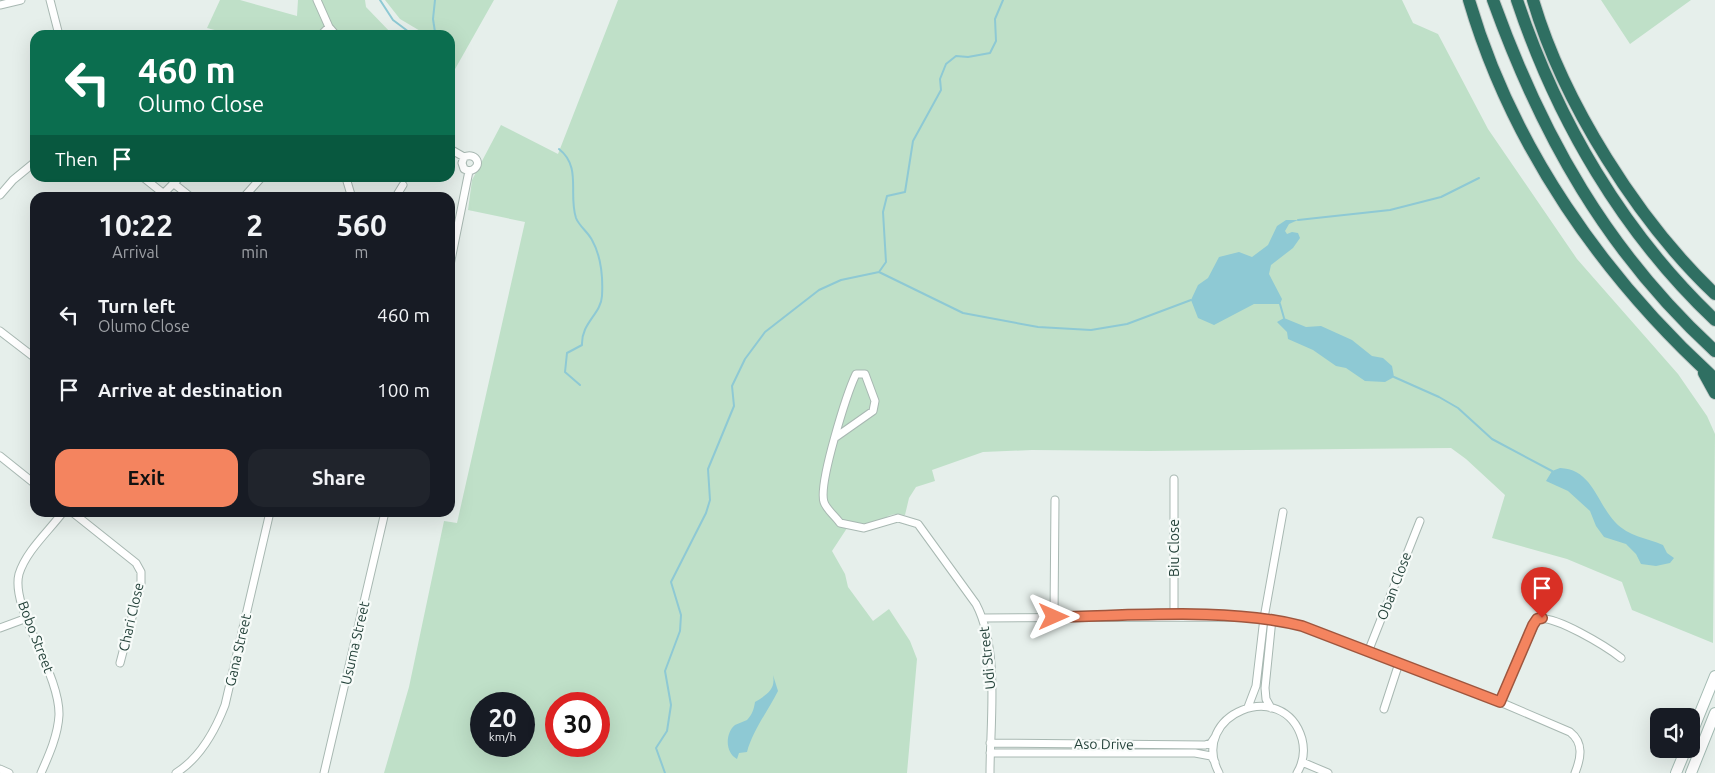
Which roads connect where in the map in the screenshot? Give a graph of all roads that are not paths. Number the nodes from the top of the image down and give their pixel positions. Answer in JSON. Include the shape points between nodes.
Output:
{"nodes":[{"id":1,"x":21,"y":0,"type":"edge"},
{"id":2,"x":50,"y":0,"type":"edge"},
{"id":3,"x":317,"y":0,"type":"edge"},
{"id":4,"x":1469,"y":0,"type":"edge"},
{"id":5,"x":1493,"y":0,"type":"edge"},
{"id":6,"x":1517,"y":0,"type":"edge"},
{"id":7,"x":1533,"y":0,"type":"edge"},
{"id":8,"x":0,"y":5,"type":"edge"},
{"id":9,"x":329,"y":27,"type":"junction"},
{"id":10,"x":57,"y":30,"type":"edge"},
{"id":11,"x":326,"y":30,"type":"edge"},
{"id":12,"x":332,"y":30,"type":"edge"},
{"id":13,"x":455,"y":152,"type":"edge"},
{"id":14,"x":464,"y":157,"type":"junction"},
{"id":15,"x":30,"y":166,"type":"edge"},
{"id":16,"x":469,"y":171,"type":"junction"},
{"id":17,"x":149,"y":182,"type":"edge"},
{"id":18,"x":257,"y":182,"type":"edge"},
{"id":19,"x":173,"y":183,"type":"joint"},
{"id":20,"x":403,"y":185,"type":"dead end"},
{"id":21,"x":162,"y":192,"type":"edge"},
{"id":22,"x":168,"y":192,"type":"edge"},
{"id":23,"x":184,"y":192,"type":"edge"},
{"id":24,"x":248,"y":192,"type":"edge"},
{"id":25,"x":399,"y":192,"type":"edge"},
{"id":26,"x":0,"y":196,"type":"edge"},
{"id":27,"x":455,"y":240,"type":"edge"},
{"id":28,"x":1701,"y":278,"type":"junction"},
{"id":29,"x":1715,"y":284,"type":"edge"},
{"id":30,"x":1715,"y":294,"type":"edge"},
{"id":31,"x":1715,"y":320,"type":"edge"},
{"id":32,"x":0,"y":331,"type":"edge"},
{"id":33,"x":1715,"y":351,"type":"edge"},
{"id":34,"x":30,"y":354,"type":"edge"},
{"id":35,"x":1699,"y":365,"type":"junction"},
{"id":36,"x":1715,"y":379,"type":"edge"},
{"id":37,"x":1715,"y":392,"type":"edge"},
{"id":38,"x":836,"y":437,"type":"junction"},
{"id":39,"x":0,"y":456,"type":"edge"},
{"id":40,"x":30,"y":480,"type":"edge"},
{"id":41,"x":1174,"y":480,"type":"dead end"},
{"id":42,"x":1055,"y":500,"type":"dead end"},
{"id":43,"x":1283,"y":512,"type":"dead end"},
{"id":44,"x":59,"y":517,"type":"edge"},
{"id":45,"x":78,"y":517,"type":"edge"},
{"id":46,"x":269,"y":517,"type":"edge"},
{"id":47,"x":384,"y":517,"type":"edge"},
{"id":48,"x":1420,"y":521,"type":"dead end"},
{"id":49,"x":1174,"y":616,"type":"junction"},
{"id":50,"x":1054,"y":617,"type":"junction"},
{"id":51,"x":28,"y":618,"type":"junction"},
{"id":52,"x":983,"y":618,"type":"junction"},
{"id":53,"x":1264,"y":618,"type":"junction"},
{"id":54,"x":1272,"y":619,"type":"junction"},
{"id":55,"x":0,"y":628,"type":"edge"},
{"id":56,"x":1368,"y":652,"type":"junction"},
{"id":57,"x":1621,"y":658,"type":"dead end"},
{"id":58,"x":120,"y":663,"type":"dead end"},
{"id":59,"x":1400,"y":663,"type":"junction"},
{"id":60,"x":1715,"y":676,"type":"edge"},
{"id":61,"x":1711,"y":700,"type":"edge"},
{"id":62,"x":1500,"y":702,"type":"junction"},
{"id":63,"x":1248,"y":708,"type":"junction"},
{"id":64,"x":1271,"y":708,"type":"junction"},
{"id":65,"x":1384,"y":709,"type":"dead end"},
{"id":66,"x":1715,"y":713,"type":"edge"},
{"id":67,"x":1700,"y":719,"type":"edge"},
{"id":68,"x":1216,"y":737,"type":"junction"},
{"id":69,"x":990,"y":743,"type":"junction"},
{"id":70,"x":990,"y":753,"type":"junction"},
{"id":71,"x":1682,"y":758,"type":"edge"},
{"id":72,"x":1215,"y":762,"type":"junction"},
{"id":73,"x":1302,"y":762,"type":"junction"},
{"id":74,"x":0,"y":769,"type":"edge"},
{"id":75,"x":9,"y":773,"type":"edge"},
{"id":76,"x":41,"y":773,"type":"edge"},
{"id":77,"x":176,"y":773,"type":"edge"},
{"id":78,"x":324,"y":773,"type":"edge"},
{"id":79,"x":990,"y":773,"type":"edge"},
{"id":80,"x":1219,"y":773,"type":"edge"},
{"id":81,"x":1297,"y":773,"type":"edge"},
{"id":82,"x":1328,"y":773,"type":"edge"},
{"id":83,"x":1575,"y":773,"type":"edge"},
{"id":84,"x":1676,"y":773,"type":"edge"},
{"id":85,"x":1691,"y":773,"type":"edge"}],
"edges":[{"from":1,"to":8,"type":"street"},
{"from":2,"to":10,"type":"street"},
{"from":3,"to":9,"type":"street"},
{"from":4,"to":35,"type":"highway","via":[[1495,72],[1566,207],[1625,287]]},
{"from":5,"to":33,"type":"highway","via":[[1543,121],[1592,205],[1650,285]]},
{"from":6,"to":31,"type":"highway","via":[[1542,68],[1564,115],[1606,186],[1627,219],[1673,277]]},
{"from":7,"to":28,"type":"highway","via":[[1561,72],[1608,157],[1648,218]]},
{"from":9,"to":11,"type":"street"},
{"from":9,"to":12,"type":"street"},
{"from":13,"to":14,"type":"street"},
{"from":14,"to":16,"type":"street","via":[[462,163]]},
{"from":14,"to":16,"type":"street","via":[[475,156],[478,161],[478,166]]},
{"from":15,"to":26,"type":"street"},
{"from":16,"to":27,"type":"street"},
{"from":17,"to":21,"type":"street"},
{"from":18,"to":24,"type":"street"},
{"from":19,"to":22,"type":"street"},
{"from":19,"to":23,"type":"street"},
{"from":20,"to":25,"type":"street"},
{"from":28,"to":29,"type":"highway"},
{"from":28,"to":30,"type":"highway"},
{"from":32,"to":34,"type":"street"},
{"from":35,"to":36,"type":"highway"},
{"from":35,"to":37,"type":"highway"},
{"from":38,"to":38,"type":"street","via":[[855,376],[865,374],[875,401],[873,411]]},
{"from":38,"to":52,"type":"street","name":"Udi Street","via":[[824,502],[840,523],[864,528],[898,518],[918,524],[965,587]]},
{"from":39,"to":40,"type":"street"},
{"from":41,"to":49,"type":"street","name":"Biu Close"},
{"from":42,"to":50,"type":"street"},
{"from":43,"to":53,"type":"street"},
{"from":44,"to":51,"type":"street","name":"Bobo Street","via":[[22,567],[17,585]]},
{"from":45,"to":58,"type":"street","name":"Chari Close","via":[[131,558],[140,572],[141,583]]},
{"from":46,"to":77,"type":"street","name":"Gana Street","via":[[225,705],[215,729],[184,768]]},
{"from":47,"to":78,"type":"street","name":"Usuma Street"},
{"from":48,"to":56,"type":"street","name":"Oban Close"},
{"from":49,"to":50,"type":"street"},
{"from":49,"to":53,"type":"street"},
{"from":50,"to":52,"type":"street"},
{"from":51,"to":55,"type":"street"},
{"from":51,"to":76,"type":"street","name":"Bobo Street","via":[[54,684],[58,704],[56,731]]},
{"from":52,"to":69,"type":"street","name":"Udi Street","via":[[990,663]]},
{"from":53,"to":54,"type":"street"},
{"from":53,"to":63,"type":"street","via":[[1256,686]]},
{"from":54,"to":56,"type":"street","via":[[1302,626]]},
{"from":54,"to":64,"type":"street","via":[[1265,688]]},
{"from":56,"to":59,"type":"street"},
{"from":57,"to":62,"type":"street","via":[[1605,645],[1548,619],[1537,619]]},
{"from":59,"to":62,"type":"street"},
{"from":59,"to":65,"type":"street"},
{"from":60,"to":61,"type":"main road"},
{"from":61,"to":67,"type":"main road"},
{"from":62,"to":83,"type":"street","via":[[1576,737],[1580,758]]},
{"from":63,"to":64,"type":"street"},
{"from":63,"to":68,"type":"street","via":[[1231,715]]},
{"from":64,"to":73,"type":"street","via":[[1296,726],[1303,743]]},
{"from":66,"to":85,"type":"main road"},
{"from":68,"to":69,"type":"street","name":"Aso Drive","via":[[1205,745]]},
{"from":68,"to":72,"type":"street"},
{"from":69,"to":70,"type":"street","name":"Udi Street"},
{"from":70,"to":72,"type":"street","name":"Aso Drive","via":[[1195,754],[1211,756]]},
{"from":70,"to":79,"type":"street","name":"Udi Street"},
{"from":71,"to":84,"type":"main road"},
{"from":72,"to":80,"type":"street"},
{"from":73,"to":81,"type":"street"},
{"from":73,"to":82,"type":"street"},
{"from":74,"to":75,"type":"street"}]}
